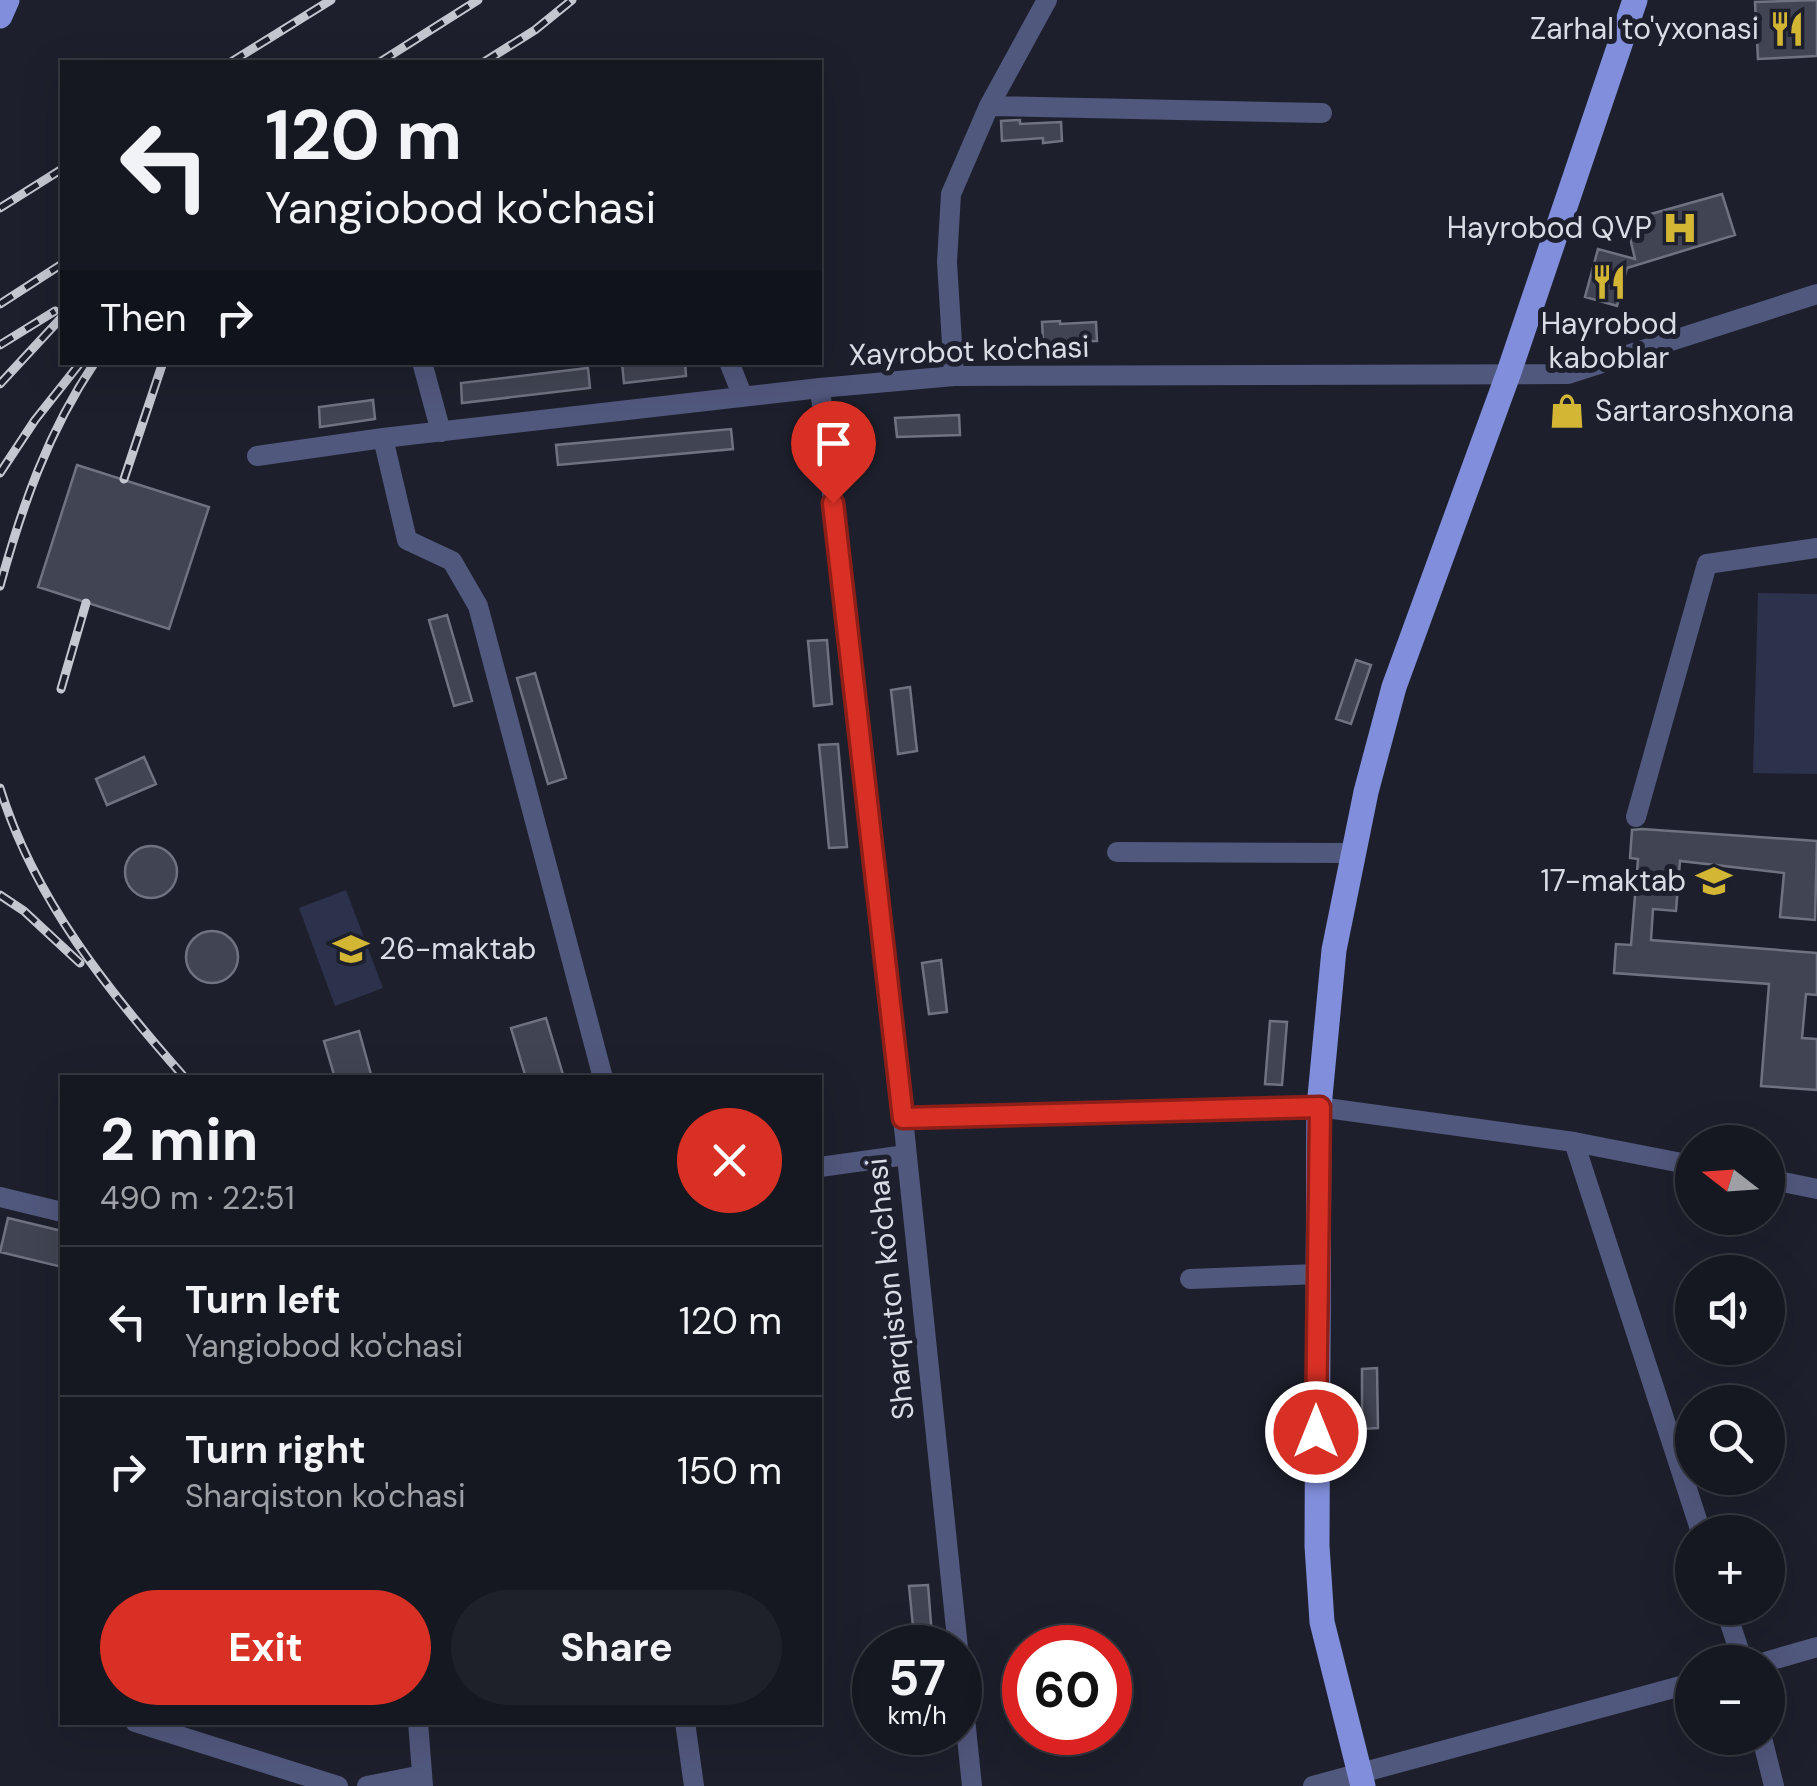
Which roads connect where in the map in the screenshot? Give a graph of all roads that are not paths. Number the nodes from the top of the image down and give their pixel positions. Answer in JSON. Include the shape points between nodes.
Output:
{"nodes":[{"id":1,"x":7,"y":0,"type":"edge"},
{"id":2,"x":1046,"y":0,"type":"edge"},
{"id":3,"x":1636,"y":0,"type":"edge"},
{"id":4,"x":0,"y":16,"type":"edge"},
{"id":5,"x":989,"y":106,"type":"junction"},
{"id":6,"x":1322,"y":113,"type":"dead end"},
{"id":7,"x":1817,"y":294,"type":"edge"},
{"id":8,"x":423,"y":365,"type":"edge"},
{"id":9,"x":730,"y":365,"type":"edge"},
{"id":10,"x":1509,"y":372,"type":"junction"},
{"id":11,"x":954,"y":376,"type":"junction"},
{"id":12,"x":820,"y":388,"type":"junction"},
{"id":13,"x":743,"y":396,"type":"junction"},
{"id":14,"x":441,"y":432,"type":"junction"},
{"id":15,"x":383,"y":438,"type":"junction"},
{"id":16,"x":257,"y":456,"type":"dead end"},
{"id":17,"x":1817,"y":548,"type":"edge"},
{"id":18,"x":1636,"y":817,"type":"dead end"},
{"id":19,"x":1117,"y":852,"type":"dead end"},
{"id":20,"x":1353,"y":853,"type":"junction"},
{"id":21,"x":601,"y":1075,"type":"edge"},
{"id":22,"x":1320,"y":1107,"type":"junction"},
{"id":23,"x":903,"y":1118,"type":"junction"},
{"id":24,"x":1574,"y":1142,"type":"junction"},
{"id":25,"x":906,"y":1155,"type":"junction"},
{"id":26,"x":1675,"y":1161,"type":"edge"},
{"id":27,"x":822,"y":1168,"type":"edge"},
{"id":28,"x":1785,"y":1182,"type":"edge"},
{"id":29,"x":1817,"y":1188,"type":"edge"},
{"id":30,"x":0,"y":1197,"type":"edge"},
{"id":31,"x":60,"y":1212,"type":"edge"},
{"id":32,"x":1318,"y":1274,"type":"junction"},
{"id":33,"x":1190,"y":1279,"type":"dead end"},
{"id":34,"x":1695,"y":1515,"type":"edge"},
{"id":35,"x":956,"y":1625,"type":"edge"},
{"id":36,"x":1817,"y":1647,"type":"edge"},
{"id":37,"x":1785,"y":1656,"type":"edge"},
{"id":38,"x":1675,"y":1688,"type":"edge"},
{"id":39,"x":145,"y":1725,"type":"edge"},
{"id":40,"x":418,"y":1725,"type":"edge"},
{"id":41,"x":686,"y":1725,"type":"edge"},
{"id":42,"x":969,"y":1755,"type":"edge"},
{"id":43,"x":1766,"y":1755,"type":"edge"},
{"id":44,"x":1361,"y":1780,"type":"edge"},
{"id":45,"x":422,"y":1781,"type":"edge"},
{"id":46,"x":338,"y":1786,"type":"edge"},
{"id":47,"x":367,"y":1786,"type":"edge"},
{"id":48,"x":694,"y":1786,"type":"edge"},
{"id":49,"x":972,"y":1786,"type":"edge"},
{"id":50,"x":1313,"y":1786,"type":"edge"},
{"id":51,"x":1774,"y":1786,"type":"edge"}],
"edges":[{"from":1,"to":4,"type":"main road"},
{"from":2,"to":5,"type":"street"},
{"from":3,"to":10,"type":"main road"},
{"from":5,"to":6,"type":"street"},
{"from":5,"to":11,"type":"street","via":[[951,194],[947,262]]},
{"from":7,"to":10,"type":"street","name":"Xayrobot ko'chasi","via":[[1568,374]]},
{"from":8,"to":14,"type":"street"},
{"from":9,"to":13,"type":"street"},
{"from":10,"to":11,"type":"street","name":"Xayrobot ko'chasi"},
{"from":10,"to":20,"type":"main road","via":[[1394,687]]},
{"from":11,"to":12,"type":"street","name":"Xayrobot ko'chasi"},
{"from":12,"to":13,"type":"street","name":"Xayrobot ko'chasi"},
{"from":12,"to":23,"type":"street","name":"Sharqiston ko'chasi"},
{"from":13,"to":14,"type":"street","name":"Xayrobot ko'chasi"},
{"from":14,"to":15,"type":"street","name":"Xayrobot ko'chasi"},
{"from":15,"to":16,"type":"street","name":"Xayrobot ko'chasi"},
{"from":15,"to":21,"type":"street","via":[[406,540],[452,561],[478,606]]},
{"from":17,"to":18,"type":"street","via":[[1707,564]]},
{"from":19,"to":20,"type":"street"},
{"from":20,"to":22,"type":"main road","via":[[1329,985]]},
{"from":22,"to":23,"type":"street"},
{"from":22,"to":24,"type":"street"},
{"from":22,"to":32,"type":"main road"},
{"from":23,"to":25,"type":"street","name":"Sharqiston ko'chasi"},
{"from":24,"to":26,"type":"street"},
{"from":24,"to":34,"type":"street"},
{"from":25,"to":27,"type":"street"},
{"from":25,"to":35,"type":"street","name":"Sharqiston ko'chasi"},
{"from":28,"to":29,"type":"street"},
{"from":30,"to":31,"type":"street"},
{"from":32,"to":33,"type":"street"},
{"from":32,"to":44,"type":"main road","via":[[1322,1622]]},
{"from":36,"to":37,"type":"street"},
{"from":38,"to":44,"type":"street"},
{"from":39,"to":46,"type":"street"},
{"from":40,"to":45,"type":"street"},
{"from":41,"to":48,"type":"street"},
{"from":42,"to":49,"type":"street"},
{"from":43,"to":51,"type":"street"},
{"from":44,"to":50,"type":"street"},
{"from":45,"to":47,"type":"street"}]}
